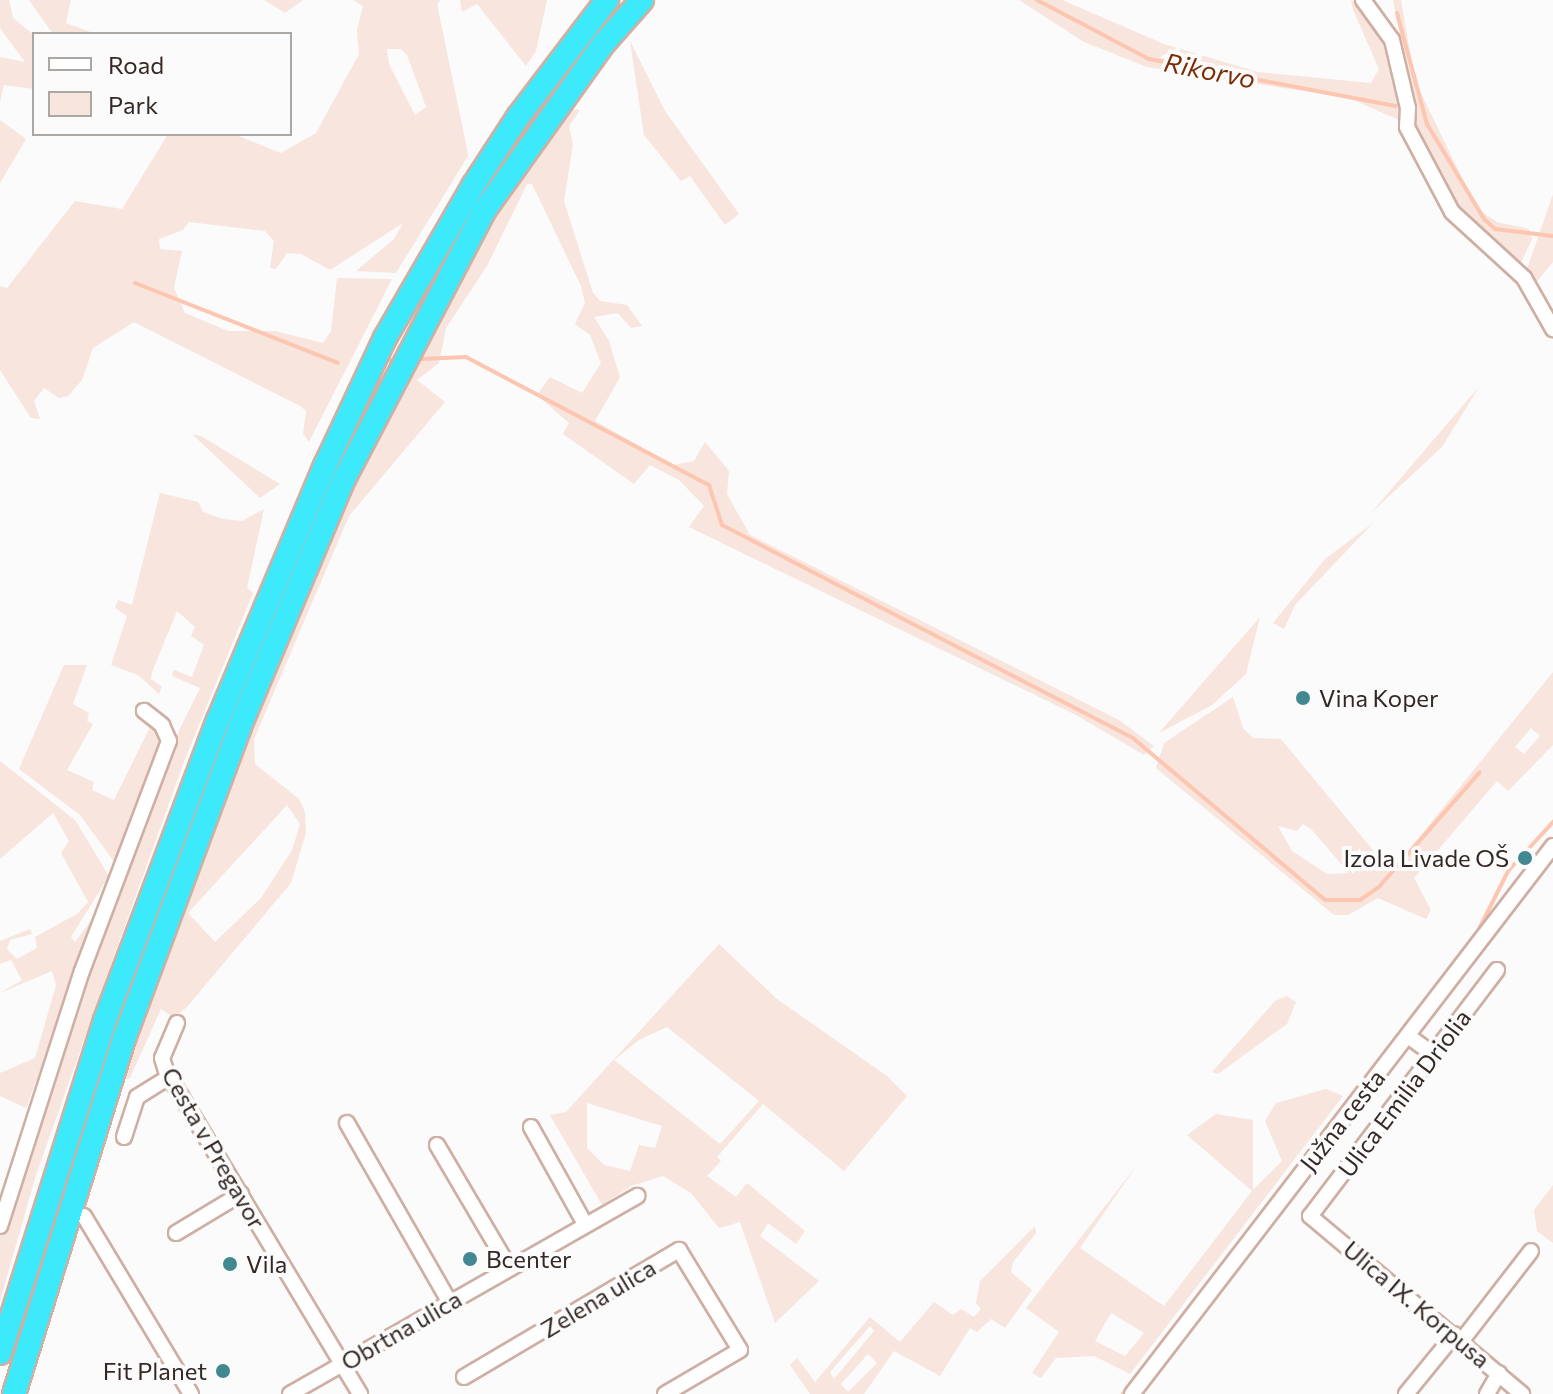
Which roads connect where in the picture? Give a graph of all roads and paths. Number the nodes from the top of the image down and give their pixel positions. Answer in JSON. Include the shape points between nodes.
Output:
{"nodes":[{"id":1,"x":607,"y":0,"type":"edge"},
{"id":2,"x":642,"y":0,"type":"edge"},
{"id":3,"x":1363,"y":0,"type":"edge"},
{"id":4,"x":1553,"y":329,"type":"edge"},
{"id":5,"x":144,"y":711,"type":"dead end"},
{"id":6,"x":1553,"y":846,"type":"edge"},
{"id":7,"x":1497,"y":970,"type":"dead end"},
{"id":8,"x":177,"y":1023,"type":"dead end"},
{"id":9,"x":1408,"y":1036,"type":"junction"},
{"id":10,"x":1433,"y":1054,"type":"junction"},
{"id":11,"x":169,"y":1077,"type":"junction"},
{"id":12,"x":347,"y":1123,"type":"dead end"},
{"id":13,"x":531,"y":1127,"type":"dead end"},
{"id":14,"x":124,"y":1137,"type":"dead end"},
{"id":15,"x":437,"y":1145,"type":"dead end"},
{"id":16,"x":241,"y":1194,"type":"junction"},
{"id":17,"x":637,"y":1196,"type":"dead end"},
{"id":18,"x":84,"y":1216,"type":"dead end"},
{"id":19,"x":1310,"y":1216,"type":"joint"},
{"id":20,"x":585,"y":1224,"type":"junction"},
{"id":21,"x":0,"y":1226,"type":"edge"},
{"id":22,"x":176,"y":1233,"type":"dead end"},
{"id":23,"x":1531,"y":1251,"type":"dead end"},
{"id":24,"x":509,"y":1267,"type":"junction"},
{"id":25,"x":449,"y":1301,"type":"junction"},
{"id":26,"x":1461,"y":1338,"type":"junction"},
{"id":27,"x":0,"y":1353,"type":"edge"},
{"id":28,"x":342,"y":1364,"type":"junction"},
{"id":29,"x":1499,"y":1373,"type":"junction"},
{"id":30,"x":464,"y":1377,"type":"dead end"},
{"id":31,"x":14,"y":1394,"type":"edge"},
{"id":32,"x":191,"y":1394,"type":"edge"},
{"id":33,"x":290,"y":1394,"type":"edge"},
{"id":34,"x":360,"y":1394,"type":"edge"},
{"id":35,"x":665,"y":1394,"type":"edge"},
{"id":36,"x":1132,"y":1394,"type":"edge"},
{"id":37,"x":1406,"y":1394,"type":"edge"},
{"id":38,"x":1487,"y":1394,"type":"edge"},
{"id":39,"x":1522,"y":1394,"type":"edge"}],
"edges":[{"from":1,"to":27,"type":"highway","via":[[473,186],[385,338],[325,466],[218,720],[105,1020]]},
{"from":2,"to":31,"type":"highway","via":[[604,43],[484,211],[344,479],[240,726],[125,1036]]},
{"from":3,"to":4,"type":"street","via":[[1392,40],[1408,108],[1407,127],[1452,212],[1524,278]]},
{"from":5,"to":21,"type":"street","via":[[162,725],[169,741],[82,971]]},
{"from":6,"to":9,"type":"street","name":"Južna cesta"},
{"from":7,"to":10,"type":"street","name":"Ulica Emilia Driolia"},
{"from":8,"to":11,"type":"street","name":"Cesta v Pregavor","via":[[162,1058]]},
{"from":9,"to":10,"type":"street"},
{"from":9,"to":36,"type":"street","name":"Južna cesta"},
{"from":10,"to":19,"type":"street","name":"Ulica Emilia Driolia"},
{"from":11,"to":14,"type":"street","via":[[137,1097]]},
{"from":11,"to":16,"type":"street","name":"Cesta v Pregavor"},
{"from":12,"to":25,"type":"street"},
{"from":13,"to":20,"type":"street"},
{"from":15,"to":24,"type":"street"},
{"from":16,"to":22,"type":"street"},
{"from":16,"to":28,"type":"street","name":"Cesta v Pregavor"},
{"from":17,"to":20,"type":"street","name":"Obrtna ulica"},
{"from":18,"to":32,"type":"street"},
{"from":19,"to":26,"type":"street","name":"Ulica IX. Korpusa"},
{"from":20,"to":24,"type":"street","name":"Obrtna ulica"},
{"from":23,"to":26,"type":"street"},
{"from":24,"to":25,"type":"street","name":"Obrtna ulica"},
{"from":25,"to":28,"type":"street","name":"Obrtna ulica"},
{"from":26,"to":29,"type":"street","name":"Ulica IX. Korpusa"},
{"from":26,"to":37,"type":"street"},
{"from":28,"to":33,"type":"street","name":"Obrtna ulica"},
{"from":28,"to":34,"type":"street","name":"Cesta v Pregavor"},
{"from":29,"to":38,"type":"street"},
{"from":29,"to":39,"type":"street","name":"Ulica IX. Korpusa"},
{"from":30,"to":35,"type":"street","name":"Zelena ulica","via":[[679,1250],[740,1350]]}]}
